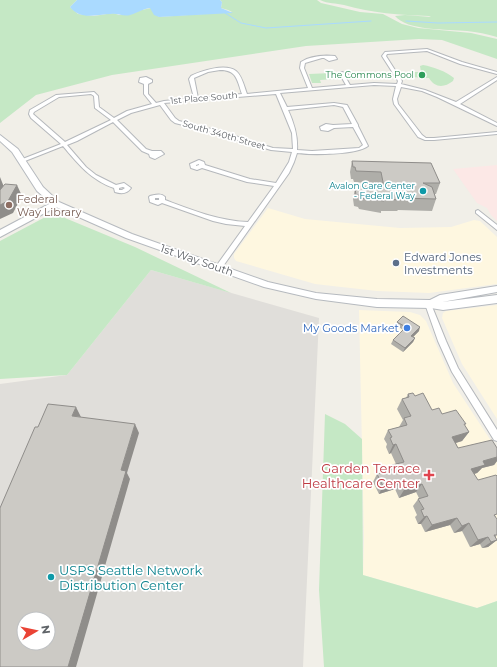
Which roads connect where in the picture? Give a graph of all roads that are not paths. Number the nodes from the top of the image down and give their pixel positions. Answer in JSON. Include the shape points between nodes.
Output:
{"nodes":[{"id":1,"x":326,"y":58,"type":"dead end"},
{"id":2,"x":497,"y":74,"type":"edge"},
{"id":3,"x":344,"y":77,"type":"dead end"},
{"id":4,"x":497,"y":78,"type":"edge"},
{"id":5,"x":146,"y":83,"type":"dead end"},
{"id":6,"x":400,"y":85,"type":"junction"},
{"id":7,"x":349,"y":86,"type":"junction"},
{"id":8,"x":311,"y":90,"type":"junction"},
{"id":9,"x":278,"y":93,"type":"junction"},
{"id":10,"x":245,"y":95,"type":"junction"},
{"id":11,"x":196,"y":98,"type":"junction"},
{"id":12,"x":161,"y":103,"type":"junction"},
{"id":13,"x":154,"y":104,"type":"junction"},
{"id":14,"x":457,"y":104,"type":"junction"},
{"id":15,"x":284,"y":109,"type":"junction"},
{"id":16,"x":114,"y":119,"type":"junction"},
{"id":17,"x":497,"y":124,"type":"edge"},
{"id":18,"x":356,"y":125,"type":"junction"},
{"id":19,"x":332,"y":127,"type":"dead end"},
{"id":20,"x":497,"y":133,"type":"edge"},
{"id":21,"x":0,"y":137,"type":"edge"},
{"id":22,"x":64,"y":144,"type":"junction"},
{"id":23,"x":296,"y":151,"type":"junction"},
{"id":24,"x":152,"y":153,"type":"dead end"},
{"id":25,"x":23,"y":160,"type":"junction"},
{"id":26,"x":202,"y":166,"type":"dead end"},
{"id":27,"x":278,"y":185,"type":"junction"},
{"id":28,"x":116,"y":187,"type":"dead end"},
{"id":29,"x":162,"y":201,"type":"dead end"},
{"id":30,"x":54,"y":202,"type":"junction"},
{"id":31,"x":478,"y":212,"type":"dead end"},
{"id":32,"x":249,"y":224,"type":"junction"},
{"id":33,"x":497,"y":228,"type":"edge"},
{"id":34,"x":0,"y":229,"type":"edge"},
{"id":35,"x":0,"y":234,"type":"edge"},
{"id":36,"x":219,"y":267,"type":"junction"},
{"id":37,"x":497,"y":290,"type":"edge"},
{"id":38,"x":497,"y":299,"type":"edge"},
{"id":39,"x":430,"y":304,"type":"junction"},
{"id":40,"x":497,"y":438,"type":"edge"}],
"edges":[{"from":1,"to":8,"type":"street","via":[[303,62],[302,68]]},
{"from":2,"to":6,"type":"street","via":[[427,50],[386,53],[386,62]]},
{"from":3,"to":7,"type":"street"},
{"from":4,"to":14,"type":"street"},
{"from":5,"to":13,"type":"street","via":[[146,93]]},
{"from":6,"to":7,"type":"street","name":"1st Place South"},
{"from":6,"to":14,"type":"street","name":"1st Place South","via":[[426,90]]},
{"from":6,"to":20,"type":"street","via":[[396,104],[424,139]]},
{"from":7,"to":8,"type":"street","name":"1st Place South"},
{"from":8,"to":9,"type":"street","name":"1st Place South"},
{"from":9,"to":10,"type":"street","name":"1st Place South"},
{"from":9,"to":15,"type":"street"},
{"from":10,"to":11,"type":"street","name":"1st Place South"},
{"from":10,"to":11,"type":"street","via":[[234,72],[219,69],[192,77]]},
{"from":11,"to":12,"type":"street","name":"1st Place South"},
{"from":12,"to":13,"type":"street","name":"1st Place South"},
{"from":12,"to":23,"type":"street","name":"South 340th Street","via":[[172,119],[180,124],[266,147]]},
{"from":13,"to":16,"type":"street","name":"1st Place South"},
{"from":14,"to":17,"type":"street","name":"1st Place South"},
{"from":15,"to":18,"type":"street","via":[[342,104]]},
{"from":15,"to":23,"type":"street","via":[[295,136]]},
{"from":16,"to":22,"type":"street","name":"1st Place South"},
{"from":16,"to":22,"type":"street","via":[[97,107],[96,96],[92,93],[65,94],[34,109],[31,115]]},
{"from":16,"to":24,"type":"street","via":[[136,144]]},
{"from":18,"to":19,"type":"street"},
{"from":18,"to":23,"type":"street","name":"South 340th Street","via":[[366,143],[364,148],[321,153]]},
{"from":21,"to":25,"type":"main road","name":"1st Way South"},
{"from":22,"to":25,"type":"street","name":"1st Place South"},
{"from":22,"to":28,"type":"street","via":[[88,171]]},
{"from":23,"to":27,"type":"street","via":[[293,162]]},
{"from":25,"to":30,"type":"main road","name":"1st Way South","via":[[40,189]]},
{"from":26,"to":27,"type":"street","via":[[249,181]]},
{"from":27,"to":32,"type":"street"},
{"from":29,"to":32,"type":"street","via":[[216,220]]},
{"from":30,"to":34,"type":"main road"},
{"from":30,"to":35,"type":"main road"},
{"from":30,"to":36,"type":"main road","name":"1st Way South","via":[[129,236]]},
{"from":31,"to":33,"type":"street"},
{"from":32,"to":36,"type":"street"},
{"from":36,"to":39,"type":"main road","name":"1st Way South","via":[[267,285],[316,296],[352,301]]},
{"from":37,"to":39,"type":"main road","name":"1st Way South","via":[[440,299]]},
{"from":38,"to":39,"type":"main road","name":"1st Way South","via":[[443,306]]},
{"from":39,"to":40,"type":"street","via":[[455,370]]}]}
